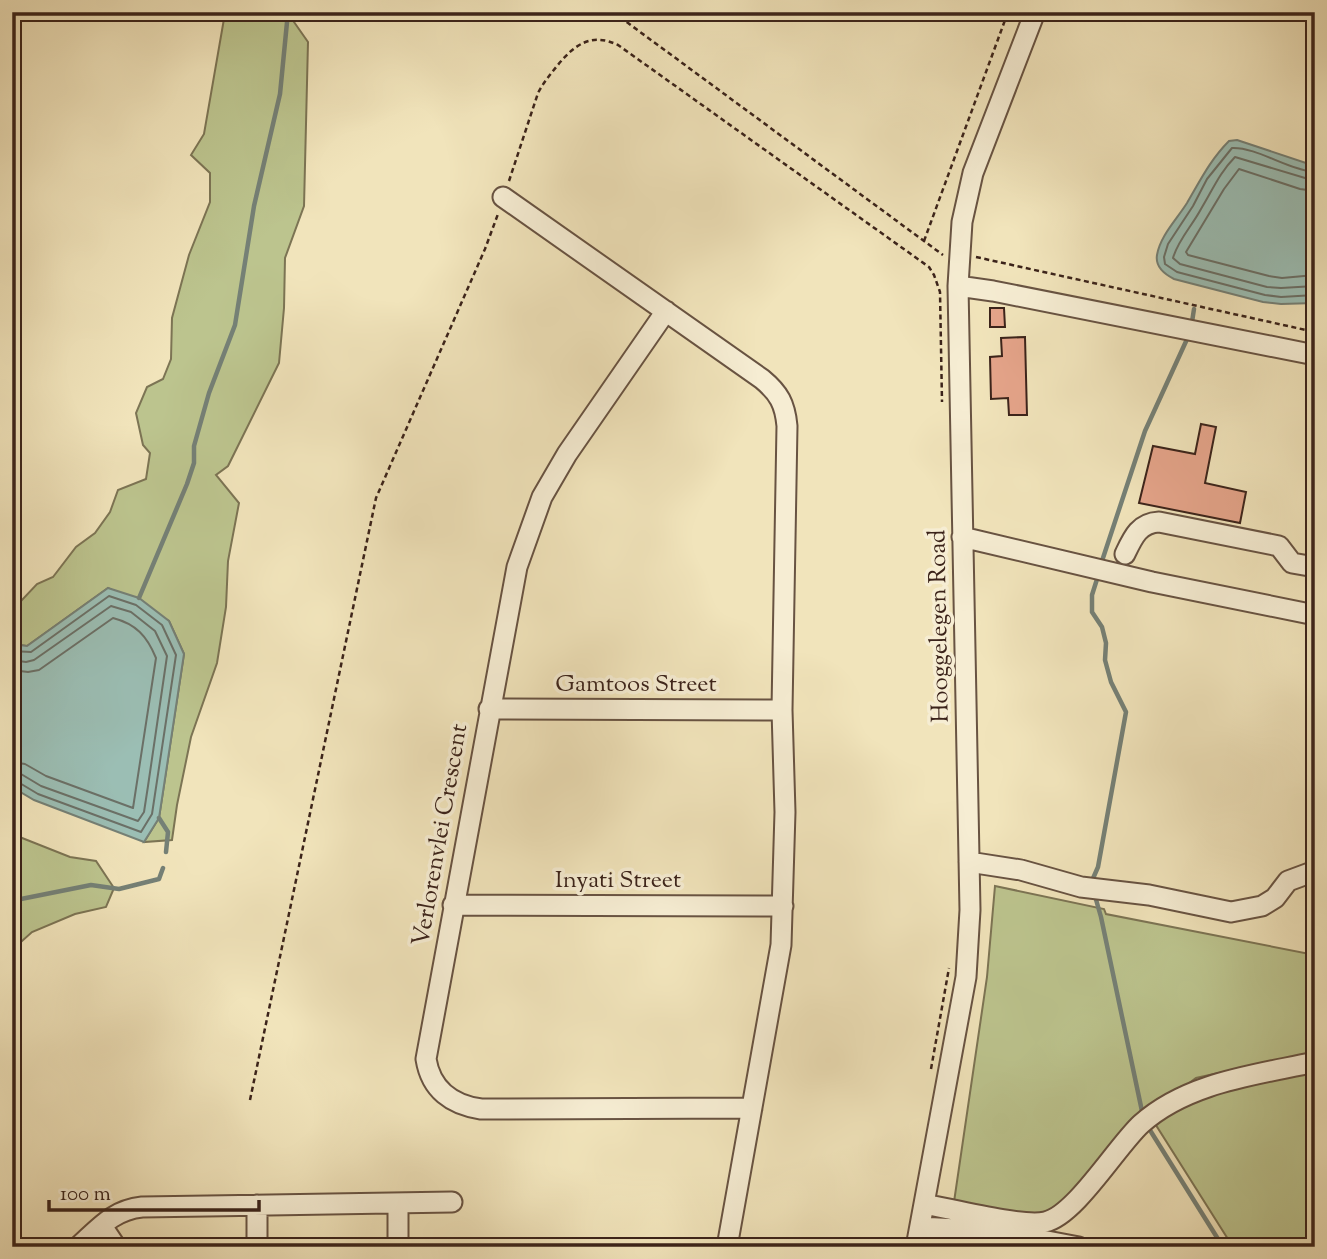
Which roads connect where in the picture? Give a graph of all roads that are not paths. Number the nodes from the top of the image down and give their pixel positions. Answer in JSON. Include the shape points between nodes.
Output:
{"nodes":[{"id":1,"x":1035,"y":12,"type":"edge"},
{"id":2,"x":503,"y":197,"type":"road end"},
{"id":3,"x":958,"y":268,"type":"junction"},
{"id":4,"x":666,"y":311,"type":"junction"},
{"id":5,"x":1315,"y":355,"type":"edge"},
{"id":6,"x":962,"y":537,"type":"junction"},
{"id":7,"x":1125,"y":554,"type":"dead end"},
{"id":8,"x":1315,"y":568,"type":"edge"},
{"id":9,"x":1315,"y":615,"type":"edge"},
{"id":10,"x":489,"y":709,"type":"junction"},
{"id":11,"x":782,"y":710,"type":"junction"},
{"id":12,"x":969,"y":862,"type":"junction"},
{"id":13,"x":1315,"y":871,"type":"edge"},
{"id":14,"x":453,"y":905,"type":"junction"},
{"id":15,"x":783,"y":906,"type":"junction"},
{"id":16,"x":1315,"y":1062,"type":"edge"},
{"id":17,"x":752,"y":1108,"type":"junction"},
{"id":18,"x":452,"y":1202,"type":"dead end"},
{"id":19,"x":398,"y":1203,"type":"junction"},
{"id":20,"x":924,"y":1204,"type":"junction"},
{"id":21,"x":257,"y":1205,"type":"junction"},
{"id":22,"x":102,"y":1226,"type":"junction"},
{"id":23,"x":918,"y":1237,"type":"edge"},
{"id":24,"x":78,"y":1247,"type":"edge"},
{"id":25,"x":116,"y":1247,"type":"edge"},
{"id":26,"x":257,"y":1247,"type":"edge"},
{"id":27,"x":398,"y":1247,"type":"edge"},
{"id":28,"x":727,"y":1247,"type":"edge"},
{"id":29,"x":1079,"y":1247,"type":"edge"}],
"edges":[{"from":1,"to":3,"type":"street","name":"Hooggelegen Road","via":[[973,173]]},
{"from":2,"to":4,"type":"street"},
{"from":3,"to":5,"type":"street"},
{"from":3,"to":6,"type":"street","name":"Hooggelegen Road"},
{"from":4,"to":10,"type":"street","name":"Verlorenvlei Crescent","via":[[542,498],[517,567]]},
{"from":4,"to":11,"type":"street","via":[[762,379],[776,391],[785,409]]},
{"from":6,"to":9,"type":"street"},
{"from":6,"to":12,"type":"street","name":"Hooggelegen Road"},
{"from":7,"to":8,"type":"street","via":[[1138,530],[1159,522],[1279,546],[1292,563]]},
{"from":10,"to":11,"type":"street","name":"Gamtoos Street"},
{"from":10,"to":14,"type":"street","name":"Verlorenvlei Crescent"},
{"from":11,"to":15,"type":"street"},
{"from":12,"to":13,"type":"street","via":[[1021,870],[1081,887],[1231,912],[1262,906],[1288,881]]},
{"from":12,"to":20,"type":"street","name":"Hooggelegen Road","via":[[966,977]]},
{"from":14,"to":15,"type":"street","name":"Inyati Street"},
{"from":14,"to":17,"type":"street","name":"Verlorenvlei Crescent","via":[[426,1059],[433,1082],[449,1098],[481,1109]]},
{"from":15,"to":17,"type":"street","via":[[776,979]]},
{"from":16,"to":20,"type":"street","via":[[1205,1087],[1147,1121],[1054,1219],[1033,1223]]},
{"from":17,"to":28,"type":"street"},
{"from":18,"to":19,"type":"street"},
{"from":19,"to":21,"type":"street"},
{"from":19,"to":27,"type":"street"},
{"from":20,"to":23,"type":"street","name":"Hooggelegen Road"},
{"from":21,"to":22,"type":"street","via":[[126,1209]]},
{"from":21,"to":26,"type":"street"},
{"from":22,"to":24,"type":"street"},
{"from":22,"to":25,"type":"street"},
{"from":23,"to":29,"type":"street","via":[[993,1231]]}]}
